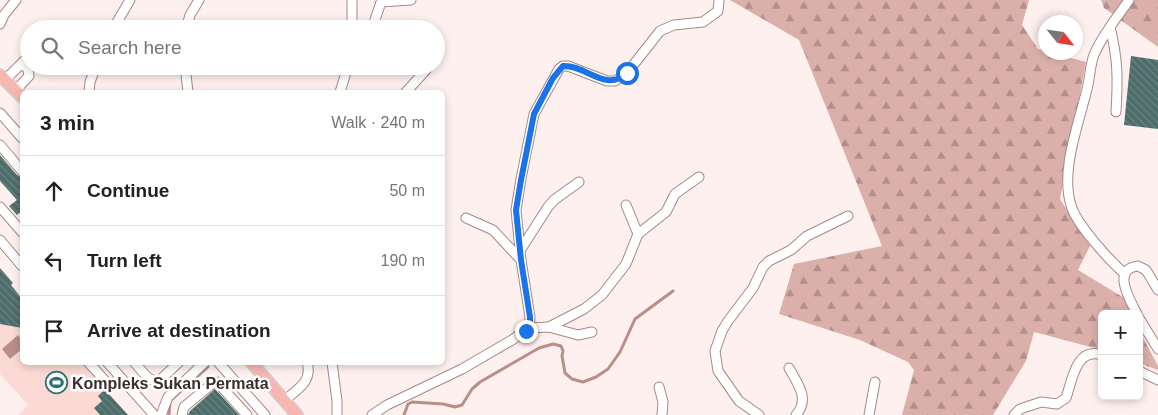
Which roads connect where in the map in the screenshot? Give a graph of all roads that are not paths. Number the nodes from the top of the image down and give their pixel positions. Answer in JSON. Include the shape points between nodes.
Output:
{"nodes":[{"id":1,"x":130,"y":0,"type":"edge"},
{"id":2,"x":199,"y":0,"type":"edge"},
{"id":3,"x":352,"y":0,"type":"edge"},
{"id":4,"x":411,"y":0,"type":"edge"},
{"id":5,"x":719,"y":0,"type":"edge"},
{"id":6,"x":1129,"y":0,"type":"edge"},
{"id":7,"x":381,"y":1,"type":"edge"},
{"id":8,"x":13,"y":2,"type":"edge"},
{"id":9,"x":118,"y":20,"type":"edge"},
{"id":10,"x":189,"y":20,"type":"edge"},
{"id":11,"x":352,"y":20,"type":"edge"},
{"id":12,"x":375,"y":20,"type":"edge"},
{"id":13,"x":0,"y":24,"type":"edge"},
{"id":14,"x":1110,"y":27,"type":"junction"},
{"id":15,"x":20,"y":65,"type":"edge"},
{"id":16,"x":29,"y":75,"type":"edge"},
{"id":17,"x":93,"y":75,"type":"edge"},
{"id":18,"x":186,"y":75,"type":"edge"},
{"id":19,"x":345,"y":75,"type":"edge"},
{"id":20,"x":421,"y":75,"type":"edge"},
{"id":21,"x":3,"y":78,"type":"edge"},
{"id":22,"x":21,"y":90,"type":"edge"},
{"id":23,"x":89,"y":90,"type":"edge"},
{"id":24,"x":188,"y":90,"type":"edge"},
{"id":25,"x":341,"y":90,"type":"edge"},
{"id":26,"x":408,"y":90,"type":"edge"},
{"id":27,"x":19,"y":93,"type":"edge"},
{"id":28,"x":1116,"y":112,"type":"dead end"},
{"id":29,"x":0,"y":113,"type":"edge"},
{"id":30,"x":20,"y":136,"type":"edge"},
{"id":31,"x":0,"y":145,"type":"edge"},
{"id":32,"x":20,"y":169,"type":"edge"},
{"id":33,"x":699,"y":177,"type":"dead end"},
{"id":34,"x":579,"y":182,"type":"dead end"},
{"id":35,"x":626,"y":204,"type":"dead end"},
{"id":36,"x":0,"y":206,"type":"edge"},
{"id":37,"x":848,"y":216,"type":"dead end"},
{"id":38,"x":466,"y":218,"type":"dead end"},
{"id":39,"x":20,"y":230,"type":"edge"},
{"id":40,"x":638,"y":234,"type":"junction"},
{"id":41,"x":0,"y":240,"type":"edge"},
{"id":42,"x":521,"y":249,"type":"junction"},
{"id":43,"x":521,"y":260,"type":"junction"},
{"id":44,"x":20,"y":264,"type":"edge"},
{"id":45,"x":1125,"y":274,"type":"junction"},
{"id":46,"x":1158,"y":290,"type":"edge"},
{"id":47,"x":1135,"y":310,"type":"edge"},
{"id":48,"x":1143,"y":325,"type":"edge"},
{"id":49,"x":549,"y":327,"type":"junction"},
{"id":50,"x":528,"y":328,"type":"junction"},
{"id":51,"x":592,"y":332,"type":"dead end"},
{"id":52,"x":1158,"y":349,"type":"edge"},
{"id":53,"x":1098,"y":355,"type":"edge"},
{"id":54,"x":91,"y":365,"type":"edge"},
{"id":55,"x":113,"y":365,"type":"edge"},
{"id":56,"x":137,"y":365,"type":"edge"},
{"id":57,"x":176,"y":365,"type":"edge"},
{"id":58,"x":202,"y":365,"type":"edge"},
{"id":59,"x":221,"y":365,"type":"edge"},
{"id":60,"x":254,"y":365,"type":"edge"},
{"id":61,"x":308,"y":365,"type":"edge"},
{"id":62,"x":332,"y":365,"type":"edge"},
{"id":63,"x":789,"y":368,"type":"dead end"},
{"id":64,"x":1143,"y":373,"type":"edge"},
{"id":65,"x":121,"y":378,"type":"junction"},
{"id":66,"x":1158,"y":380,"type":"edge"},
{"id":67,"x":876,"y":382,"type":"dead end"},
{"id":68,"x":236,"y":383,"type":"junction"},
{"id":69,"x":659,"y":387,"type":"dead end"},
{"id":70,"x":227,"y":392,"type":"junction"},
{"id":71,"x":284,"y":401,"type":"junction"},
{"id":72,"x":154,"y":415,"type":"edge"},
{"id":73,"x":162,"y":415,"type":"edge"},
{"id":74,"x":182,"y":415,"type":"edge"},
{"id":75,"x":247,"y":415,"type":"edge"},
{"id":76,"x":265,"y":415,"type":"edge"},
{"id":77,"x":297,"y":415,"type":"edge"},
{"id":78,"x":337,"y":415,"type":"edge"},
{"id":79,"x":372,"y":415,"type":"edge"},
{"id":80,"x":662,"y":415,"type":"edge"},
{"id":81,"x":759,"y":415,"type":"edge"},
{"id":82,"x":796,"y":415,"type":"edge"},
{"id":83,"x":869,"y":415,"type":"edge"},
{"id":84,"x":1014,"y":415,"type":"edge"}],
"edges":[{"from":1,"to":9,"type":"street"},
{"from":2,"to":10,"type":"street"},
{"from":3,"to":11,"type":"street"},
{"from":4,"to":7,"type":"street"},
{"from":5,"to":42,"type":"street","via":[[718,11],[703,22],[660,31],[627,73],[615,81],[568,66],[558,69],[534,114],[529,138],[516,210]]},
{"from":6,"to":14,"type":"street"},
{"from":7,"to":12,"type":"street"},
{"from":8,"to":13,"type":"street"},
{"from":14,"to":28,"type":"street","via":[[1118,74]]},
{"from":14,"to":45,"type":"street","via":[[1094,56],[1072,152],[1068,188],[1071,206],[1078,219],[1108,258]]},
{"from":15,"to":21,"type":"street"},
{"from":16,"to":22,"type":"street"},
{"from":17,"to":23,"type":"street"},
{"from":18,"to":24,"type":"street"},
{"from":19,"to":25,"type":"street"},
{"from":20,"to":26,"type":"street"},
{"from":21,"to":27,"type":"main road"},
{"from":29,"to":30,"type":"street"},
{"from":31,"to":32,"type":"street"},
{"from":33,"to":40,"type":"street","via":[[675,194],[666,212]]},
{"from":34,"to":42,"type":"street","via":[[548,207]]},
{"from":35,"to":40,"type":"street"},
{"from":36,"to":39,"type":"street"},
{"from":37,"to":81,"type":"street","via":[[807,236],[791,250],[769,261],[722,331],[715,351],[718,371],[739,402]]},
{"from":38,"to":43,"type":"street","via":[[492,230]]},
{"from":40,"to":49,"type":"street","via":[[626,264],[602,295],[584,309]]},
{"from":41,"to":44,"type":"street"},
{"from":42,"to":43,"type":"street"},
{"from":43,"to":50,"type":"street","via":[[530,317]]},
{"from":45,"to":46,"type":"street","via":[[1130,268],[1142,267]]},
{"from":45,"to":47,"type":"street","via":[[1124,284]]},
{"from":48,"to":52,"type":"street"},
{"from":49,"to":50,"type":"street"},
{"from":49,"to":51,"type":"street","via":[[574,335]]},
{"from":50,"to":79,"type":"street","via":[[462,369]]},
{"from":53,"to":84,"type":"street","via":[[1088,354],[1078,361],[1066,398],[1057,404],[1040,402],[1020,409]]},
{"from":54,"to":65,"type":"street","via":[[110,386]]},
{"from":55,"to":65,"type":"street"},
{"from":56,"to":57,"type":"street","via":[[155,381]]},
{"from":58,"to":73,"type":"street","via":[[168,397]]},
{"from":59,"to":68,"type":"street"},
{"from":60,"to":71,"type":"main road"},
{"from":61,"to":71,"type":"street","via":[[306,382]]},
{"from":62,"to":78,"type":"street"},
{"from":63,"to":82,"type":"street","via":[[804,399]]},
{"from":64,"to":66,"type":"street"},
{"from":65,"to":72,"type":"street"},
{"from":67,"to":83,"type":"street"},
{"from":68,"to":70,"type":"street"},
{"from":68,"to":76,"type":"street"},
{"from":69,"to":80,"type":"street"},
{"from":70,"to":74,"type":"street","via":[[217,382],[213,383],[184,407]]},
{"from":70,"to":75,"type":"street"},
{"from":71,"to":77,"type":"main road"}]}
